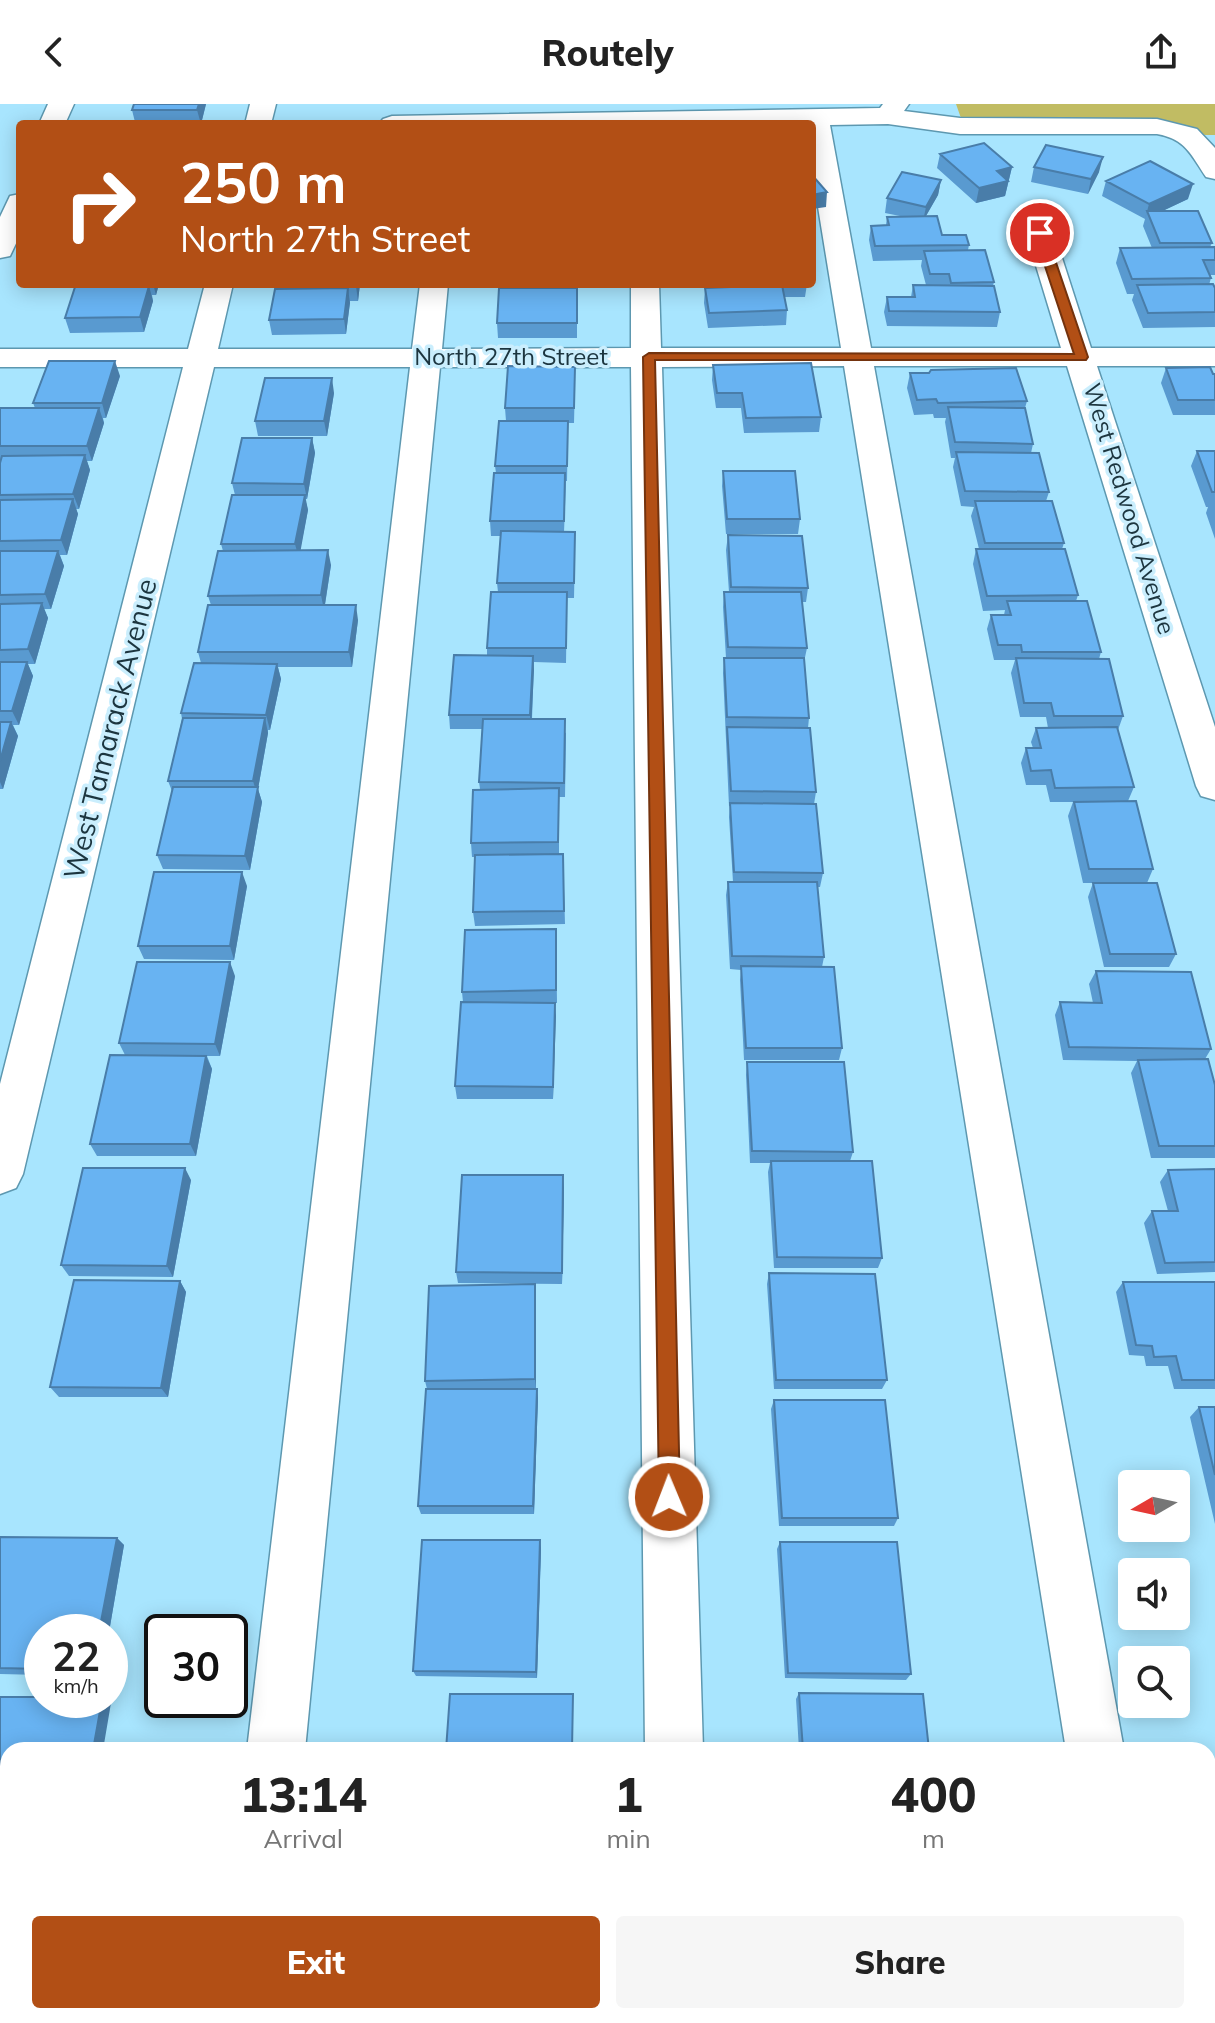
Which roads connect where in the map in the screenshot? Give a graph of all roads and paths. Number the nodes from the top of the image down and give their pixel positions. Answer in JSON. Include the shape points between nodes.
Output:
{"nodes":[{"id":1,"x":892,"y":110,"type":"edge"},
{"id":2,"x":816,"y":116,"type":"junction"},
{"id":3,"x":631,"y":120,"type":"edge"},
{"id":4,"x":1215,"y":171,"type":"edge"},
{"id":5,"x":16,"y":212,"type":"edge"},
{"id":6,"x":1040,"y":233,"type":"dead end"},
{"id":7,"x":0,"y":250,"type":"edge"},
{"id":8,"x":218,"y":288,"type":"edge"},
{"id":9,"x":434,"y":288,"type":"edge"},
{"id":10,"x":645,"y":288,"type":"edge"},
{"id":11,"x":201,"y":357,"type":"junction"},
{"id":12,"x":428,"y":357,"type":"junction"},
{"id":13,"x":649,"y":357,"type":"junction"},
{"id":14,"x":858,"y":357,"type":"junction"},
{"id":15,"x":1082,"y":357,"type":"junction"},
{"id":16,"x":1215,"y":357,"type":"edge"},
{"id":17,"x":0,"y":358,"type":"edge"},
{"id":18,"x":1215,"y":786,"type":"edge"},
{"id":19,"x":0,"y":1174,"type":"edge"},
{"id":20,"x":277,"y":1742,"type":"edge"},
{"id":21,"x":674,"y":1742,"type":"edge"},
{"id":22,"x":1094,"y":1742,"type":"edge"}],
"edges":[{"from":1,"to":2,"type":"street"},
{"from":1,"to":4,"type":"street","via":[[960,126],[1165,127],[1197,139]]},
{"from":2,"to":3,"type":"street"},
{"from":2,"to":14,"type":"street"},
{"from":5,"to":7,"type":"street"},
{"from":6,"to":15,"type":"street","name":"West Redwood Avenue"},
{"from":8,"to":11,"type":"street","name":"West Tamarack Avenue"},
{"from":9,"to":12,"type":"street"},
{"from":10,"to":13,"type":"street"},
{"from":11,"to":12,"type":"street","name":"North 27th Street"},
{"from":11,"to":17,"type":"street","name":"North 27th Street"},
{"from":11,"to":19,"type":"street","name":"West Tamarack Avenue"},
{"from":12,"to":13,"type":"street","name":"North 27th Street"},
{"from":12,"to":20,"type":"street"},
{"from":13,"to":14,"type":"street","name":"North 27th Street"},
{"from":13,"to":21,"type":"street"},
{"from":14,"to":15,"type":"street","name":"North 27th Street"},
{"from":14,"to":22,"type":"street"},
{"from":15,"to":16,"type":"street","name":"North 27th Street"},
{"from":15,"to":18,"type":"street","name":"West Redwood Avenue"}]}
